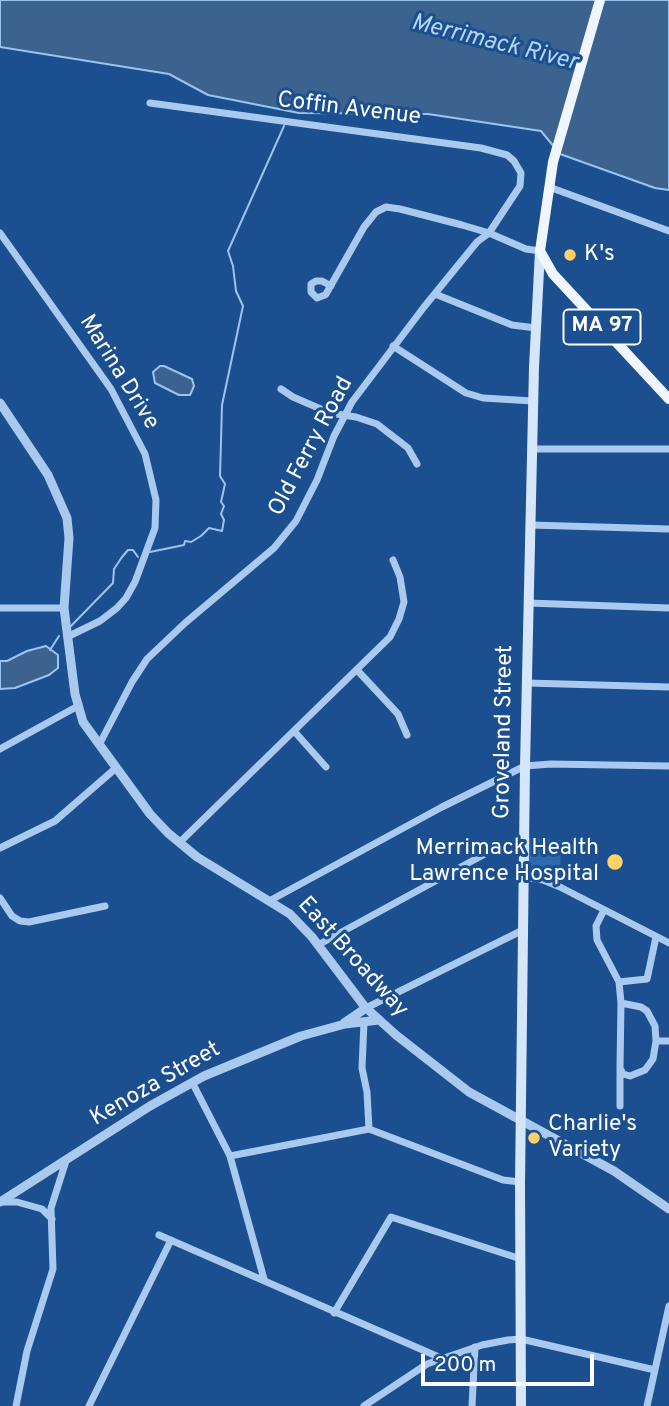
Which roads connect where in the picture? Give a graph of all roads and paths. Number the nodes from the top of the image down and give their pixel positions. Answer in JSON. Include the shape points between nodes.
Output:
{"nodes":[{"id":1,"x":600,"y":0,"type":"edge"},
{"id":2,"x":150,"y":103,"type":"dead end"},
{"id":3,"x":520,"y":186,"type":"joint"},
{"id":4,"x":549,"y":187,"type":"junction"},
{"id":5,"x":669,"y":231,"type":"edge"},
{"id":6,"x":0,"y":233,"type":"edge"},
{"id":7,"x":489,"y":233,"type":"junction"},
{"id":8,"x":540,"y":251,"type":"junction"},
{"id":9,"x":331,"y":286,"type":"dead end"},
{"id":10,"x":435,"y":294,"type":"junction"},
{"id":11,"x":536,"y":328,"type":"junction"},
{"id":12,"x":393,"y":346,"type":"junction"},
{"id":13,"x":281,"y":389,"type":"dead end"},
{"id":14,"x":669,"y":399,"type":"edge"},
{"id":15,"x":533,"y":401,"type":"junction"},
{"id":16,"x":0,"y":403,"type":"edge"},
{"id":17,"x":344,"y":416,"type":"junction"},
{"id":18,"x":532,"y":449,"type":"junction"},
{"id":19,"x":669,"y":449,"type":"edge"},
{"id":20,"x":417,"y":464,"type":"dead end"},
{"id":21,"x":530,"y":525,"type":"junction"},
{"id":22,"x":669,"y":529,"type":"edge"},
{"id":23,"x":393,"y":561,"type":"dead end"},
{"id":24,"x":528,"y":603,"type":"junction"},
{"id":25,"x":0,"y":608,"type":"edge"},
{"id":26,"x":64,"y":608,"type":"junction"},
{"id":27,"x":669,"y":608,"type":"edge"},
{"id":28,"x":67,"y":638,"type":"junction"},
{"id":29,"x":357,"y":670,"type":"junction"},
{"id":30,"x":527,"y":683,"type":"junction"},
{"id":31,"x":669,"y":687,"type":"edge"},
{"id":32,"x":78,"y":706,"type":"junction"},
{"id":33,"x":294,"y":731,"type":"junction"},
{"id":34,"x":407,"y":735,"type":"dead end"},
{"id":35,"x":99,"y":745,"type":"junction"},
{"id":36,"x":0,"y":749,"type":"edge"},
{"id":37,"x":524,"y":766,"type":"junction"},
{"id":38,"x":669,"y":766,"type":"edge"},
{"id":39,"x":326,"y":767,"type":"dead end"},
{"id":40,"x":116,"y":768,"type":"junction"},
{"id":41,"x":179,"y":843,"type":"junction"},
{"id":42,"x":524,"y":843,"type":"junction"},
{"id":43,"x":0,"y":848,"type":"edge"},
{"id":44,"x":523,"y":877,"type":"junction"},
{"id":45,"x":0,"y":898,"type":"edge"},
{"id":46,"x":271,"y":900,"type":"junction"},
{"id":47,"x":105,"y":906,"type":"dead end"},
{"id":48,"x":604,"y":910,"type":"junction"},
{"id":49,"x":523,"y":930,"type":"junction"},
{"id":50,"x":656,"y":937,"type":"junction"},
{"id":51,"x":669,"y":943,"type":"edge"},
{"id":52,"x":318,"y":945,"type":"junction"},
{"id":53,"x":619,"y":982,"type":"junction"},
{"id":54,"x":621,"y":1003,"type":"junction"},
{"id":55,"x":366,"y":1008,"type":"junction"},
{"id":56,"x":379,"y":1020,"type":"junction"},
{"id":57,"x":364,"y":1022,"type":"junction"},
{"id":58,"x":343,"y":1024,"type":"junction"},
{"id":59,"x":656,"y":1041,"type":"junction"},
{"id":60,"x":669,"y":1041,"type":"edge"},
{"id":61,"x":620,"y":1068,"type":"junction"},
{"id":62,"x":192,"y":1082,"type":"junction"},
{"id":63,"x":620,"y":1106,"type":"dead end"},
{"id":64,"x":521,"y":1119,"type":"junction"},
{"id":65,"x":369,"y":1129,"type":"junction"},
{"id":66,"x":230,"y":1156,"type":"junction"},
{"id":67,"x":66,"y":1161,"type":"junction"},
{"id":68,"x":520,"y":1182,"type":"junction"},
{"id":69,"x":0,"y":1202,"type":"edge"},
{"id":70,"x":669,"y":1209,"type":"edge"},
{"id":71,"x":52,"y":1219,"type":"junction"},
{"id":72,"x":159,"y":1235,"type":"dead end"},
{"id":73,"x":171,"y":1240,"type":"junction"},
{"id":74,"x":521,"y":1259,"type":"junction"},
{"id":75,"x":264,"y":1279,"type":"junction"},
{"id":76,"x":669,"y":1306,"type":"edge"},
{"id":77,"x":334,"y":1313,"type":"junction"},
{"id":78,"x":521,"y":1339,"type":"junction"},
{"id":79,"x":475,"y":1347,"type":"junction"},
{"id":80,"x":442,"y":1358,"type":"junction"},
{"id":81,"x":655,"y":1370,"type":"junction"},
{"id":82,"x":16,"y":1406,"type":"edge"},
{"id":83,"x":89,"y":1406,"type":"edge"},
{"id":84,"x":364,"y":1406,"type":"edge"},
{"id":85,"x":472,"y":1406,"type":"edge"},
{"id":86,"x":522,"y":1406,"type":"edge"},
{"id":87,"x":647,"y":1406,"type":"edge"}],
"edges":[{"from":1,"to":4,"type":"main road","name":"Groveland Street"},
{"from":2,"to":3,"type":"street","name":"Coffin Avenue","via":[[481,148],[514,161],[521,173]]},
{"from":3,"to":7,"type":"street","name":"Old Ferry Road"},
{"from":4,"to":5,"type":"street"},
{"from":4,"to":8,"type":"main road","name":"Groveland Street"},
{"from":6,"to":28,"type":"street","name":"Marina Drive","via":[[119,403],[145,454],[156,500],[153,534],[126,598],[109,615]]},
{"from":7,"to":8,"type":"street"},
{"from":7,"to":9,"type":"street","via":[[386,207],[364,227]]},
{"from":7,"to":10,"type":"street","name":"Old Ferry Road"},
{"from":8,"to":11,"type":"main road","name":"Groveland Street"},
{"from":8,"to":14,"type":"main road","number":"MA 97","via":[[553,274]]},
{"from":10,"to":11,"type":"street","via":[[512,326]]},
{"from":10,"to":12,"type":"street","name":"Old Ferry Road"},
{"from":11,"to":15,"type":"main road","name":"Groveland Street"},
{"from":12,"to":15,"type":"street","via":[[466,393]]},
{"from":12,"to":17,"type":"street","name":"Old Ferry Road"},
{"from":13,"to":17,"type":"street"},
{"from":15,"to":18,"type":"main road","name":"Groveland Street"},
{"from":16,"to":26,"type":"street","name":"East Broadway","via":[[48,475],[65,513],[69,538]]},
{"from":17,"to":20,"type":"street","via":[[377,424],[408,448]]},
{"from":17,"to":35,"type":"street","name":"Old Ferry Road","via":[[296,521],[274,548],[157,648],[132,682]]},
{"from":18,"to":19,"type":"street"},
{"from":18,"to":21,"type":"main road","name":"Groveland Street"},
{"from":21,"to":22,"type":"street"},
{"from":21,"to":24,"type":"main road","name":"Groveland Street"},
{"from":23,"to":29,"type":"street","via":[[404,595],[399,619],[384,644]]},
{"from":24,"to":27,"type":"street"},
{"from":24,"to":30,"type":"main road","name":"Groveland Street"},
{"from":25,"to":26,"type":"street"},
{"from":26,"to":28,"type":"street","name":"East Broadway"},
{"from":28,"to":32,"type":"street","name":"East Broadway"},
{"from":29,"to":33,"type":"street"},
{"from":29,"to":34,"type":"street","via":[[398,713]]},
{"from":30,"to":31,"type":"street"},
{"from":30,"to":37,"type":"main road","name":"Groveland Street"},
{"from":32,"to":35,"type":"street","name":"East Broadway"},
{"from":32,"to":36,"type":"street"},
{"from":33,"to":39,"type":"street"},
{"from":33,"to":41,"type":"street"},
{"from":35,"to":40,"type":"street","name":"East Broadway"},
{"from":37,"to":38,"type":"street"},
{"from":37,"to":42,"type":"main road","name":"Groveland Street"},
{"from":37,"to":46,"type":"street"},
{"from":40,"to":41,"type":"street","name":"East Broadway","via":[[150,814]]},
{"from":40,"to":43,"type":"street","via":[[55,821]]},
{"from":41,"to":46,"type":"street","name":"East Broadway"},
{"from":42,"to":44,"type":"main road","name":"Groveland Street"},
{"from":42,"to":52,"type":"street","via":[[494,849]]},
{"from":44,"to":48,"type":"street","via":[[543,880]]},
{"from":44,"to":49,"type":"main road","name":"Groveland Street"},
{"from":45,"to":47,"type":"street","via":[[12,916],[29,922]]},
{"from":46,"to":52,"type":"street","name":"East Broadway"},
{"from":48,"to":50,"type":"street"},
{"from":48,"to":53,"type":"street","via":[[596,926],[597,940]]},
{"from":49,"to":55,"type":"street"},
{"from":49,"to":64,"type":"main road","name":"Groveland Street"},
{"from":50,"to":51,"type":"street"},
{"from":50,"to":53,"type":"street","via":[[648,979]]},
{"from":52,"to":55,"type":"street","name":"East Broadway"},
{"from":53,"to":54,"type":"street"},
{"from":54,"to":59,"type":"street","via":[[647,1011]]},
{"from":54,"to":61,"type":"street"},
{"from":55,"to":56,"type":"street","name":"East Broadway"},
{"from":55,"to":58,"type":"street","name":"Kenoza Street"},
{"from":56,"to":57,"type":"street","name":"Kenoza Street"},
{"from":56,"to":64,"type":"street","name":"East Broadway","via":[[469,1092]]},
{"from":57,"to":58,"type":"street","name":"Kenoza Street"},
{"from":57,"to":65,"type":"street","via":[[362,1068]]},
{"from":58,"to":62,"type":"street","name":"Kenoza Street","via":[[282,1043]]},
{"from":59,"to":60,"type":"street"},
{"from":59,"to":61,"type":"street","via":[[653,1059],[645,1070],[630,1076]]},
{"from":61,"to":63,"type":"street"},
{"from":62,"to":66,"type":"street"},
{"from":62,"to":67,"type":"street","name":"Kenoza Street"},
{"from":64,"to":68,"type":"main road","name":"Groveland Street"},
{"from":64,"to":70,"type":"street","name":"East Broadway","via":[[614,1171]]},
{"from":65,"to":66,"type":"street"},
{"from":65,"to":68,"type":"street","via":[[503,1181]]},
{"from":66,"to":75,"type":"street"},
{"from":67,"to":69,"type":"street","name":"Kenoza Street"},
{"from":67,"to":71,"type":"street","via":[[52,1203]]},
{"from":68,"to":74,"type":"main road","name":"Groveland Street"},
{"from":69,"to":71,"type":"street","via":[[42,1209]]},
{"from":71,"to":82,"type":"street","via":[[53,1269],[27,1351]]},
{"from":72,"to":73,"type":"street"},
{"from":73,"to":75,"type":"street"},
{"from":73,"to":83,"type":"street"},
{"from":74,"to":77,"type":"street","via":[[391,1217]]},
{"from":74,"to":78,"type":"main road","name":"Groveland Street"},
{"from":75,"to":77,"type":"street"},
{"from":76,"to":81,"type":"street"},
{"from":77,"to":80,"type":"street"},
{"from":78,"to":79,"type":"street"},
{"from":78,"to":81,"type":"street"},
{"from":78,"to":86,"type":"main road","name":"Groveland Street"},
{"from":79,"to":80,"type":"street"},
{"from":79,"to":85,"type":"street"},
{"from":80,"to":84,"type":"street"},
{"from":81,"to":87,"type":"street"}]}
